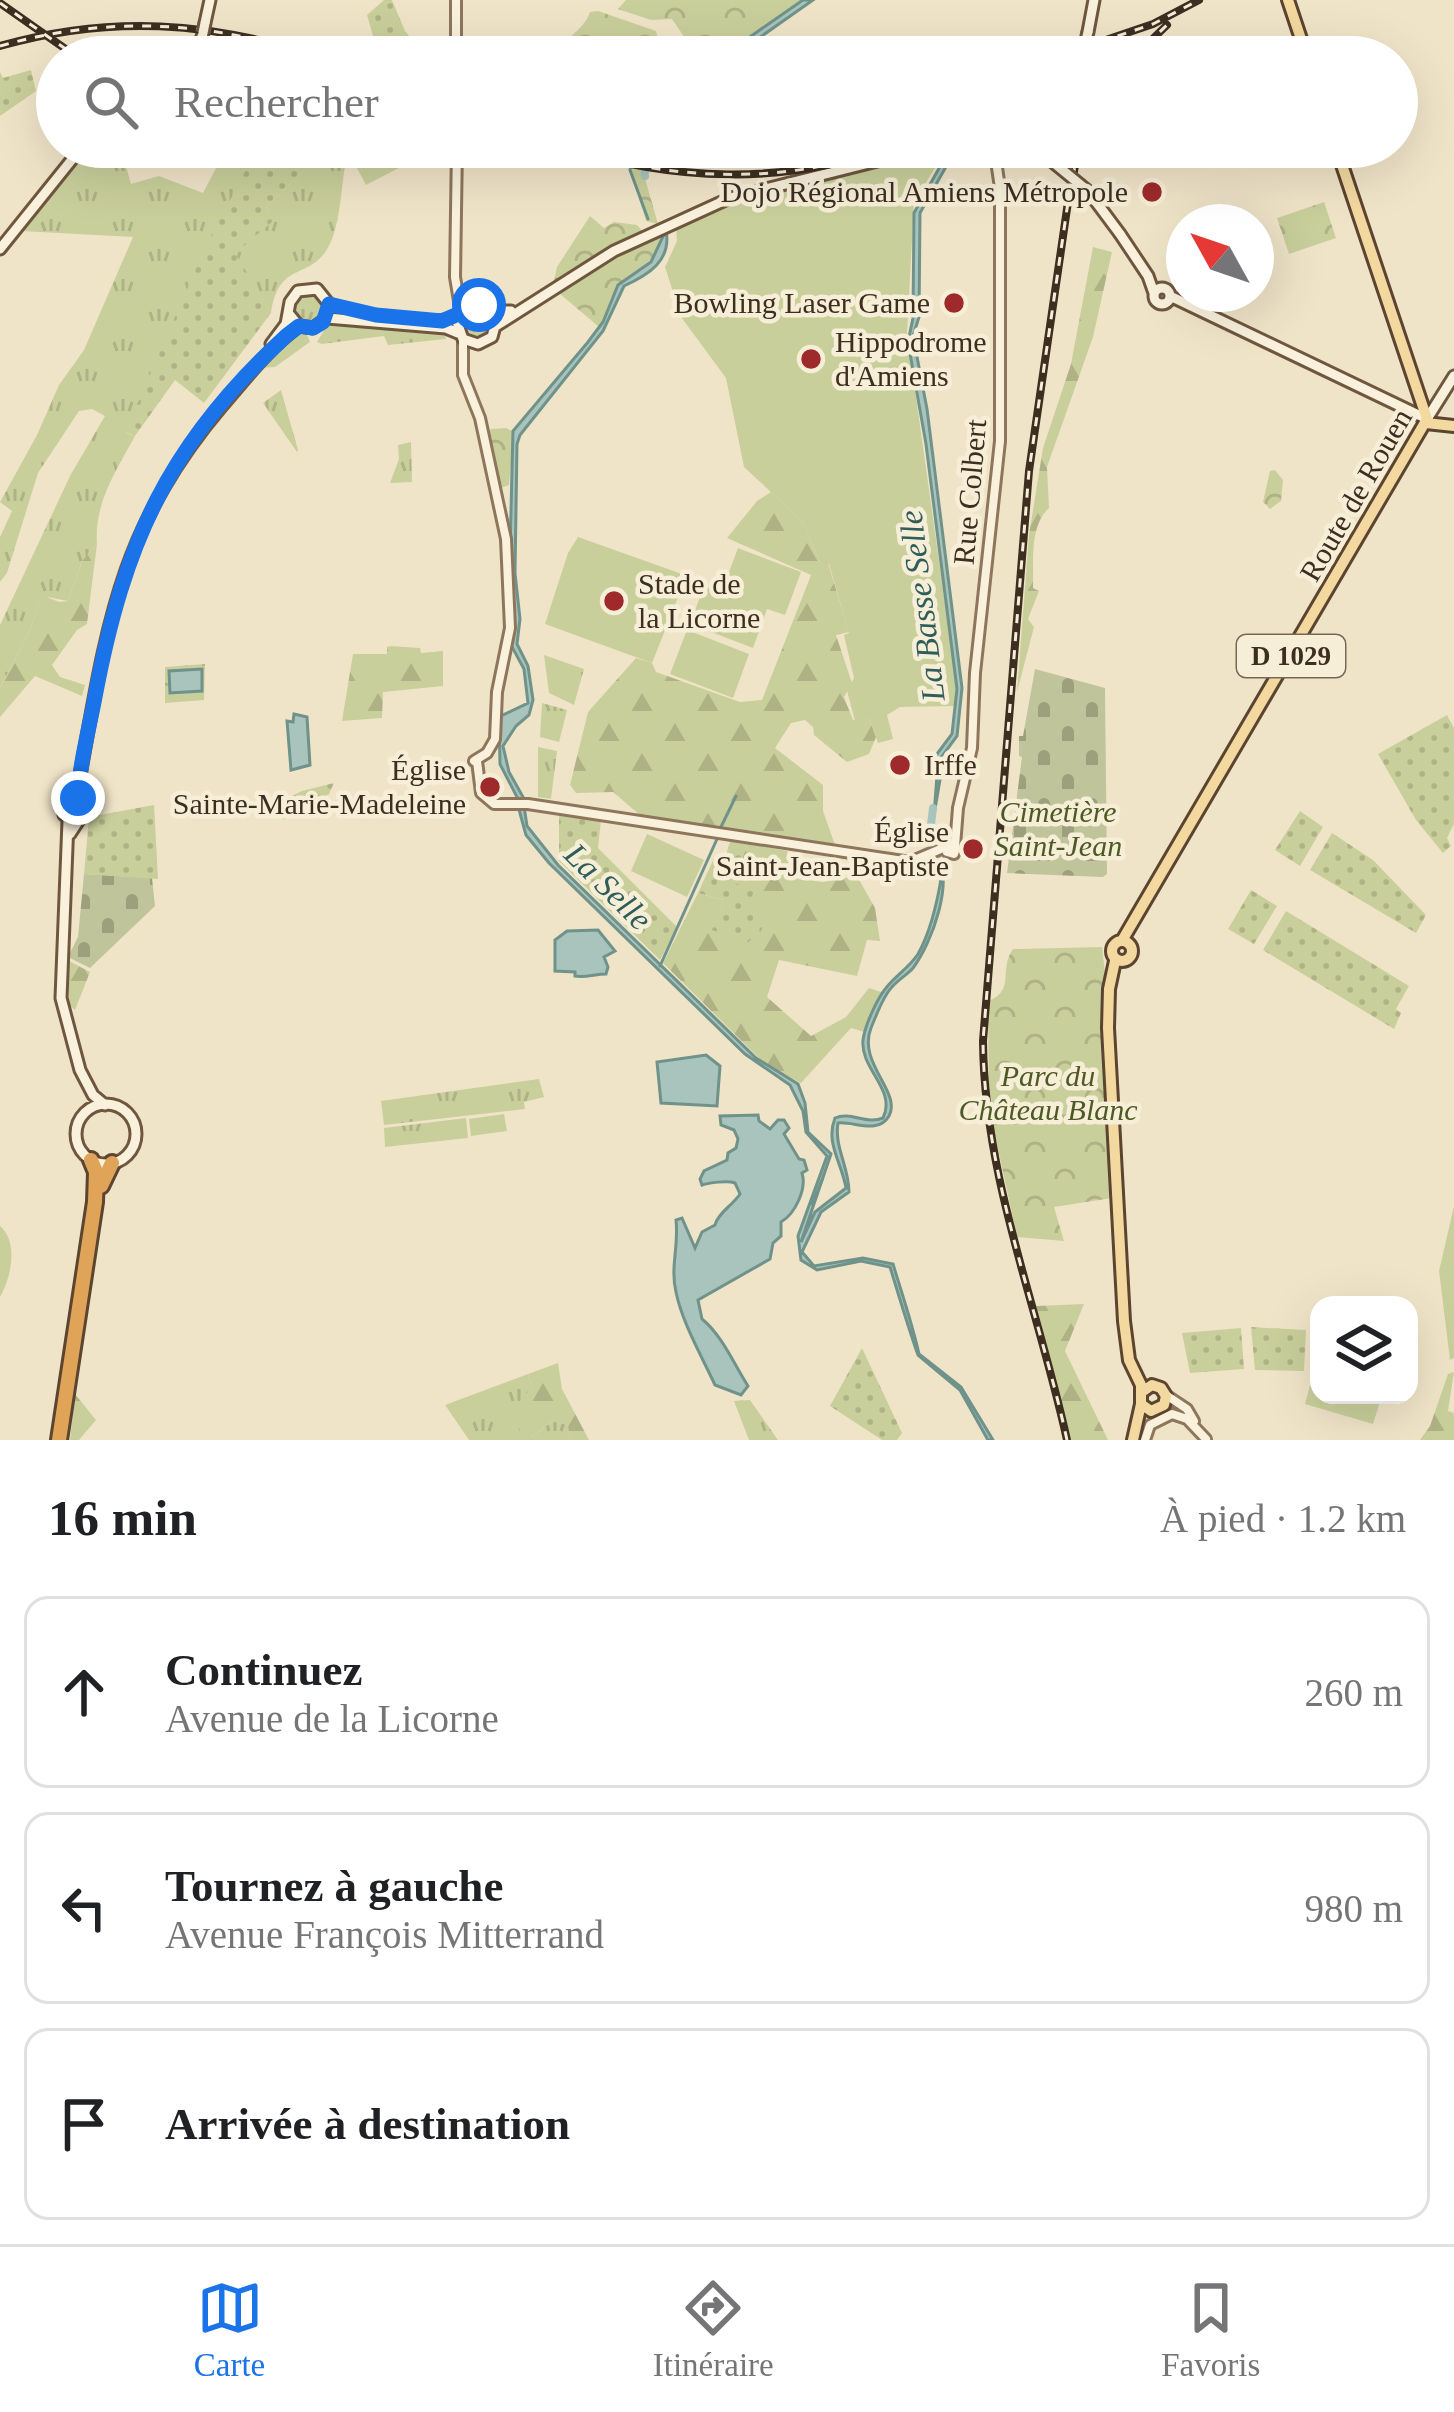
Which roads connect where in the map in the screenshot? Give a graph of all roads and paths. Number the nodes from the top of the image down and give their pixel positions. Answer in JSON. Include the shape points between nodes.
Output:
{"nodes":[{"id":1,"x":210,"y":0,"type":"edge"},
{"id":2,"x":456,"y":0,"type":"edge"},
{"id":3,"x":1094,"y":0,"type":"edge"},
{"id":4,"x":1288,"y":0,"type":"edge"},
{"id":5,"x":202,"y":36,"type":"edge"},
{"id":6,"x":456,"y":36,"type":"edge"},
{"id":7,"x":1087,"y":36,"type":"edge"},
{"id":8,"x":1300,"y":36,"type":"edge"},
{"id":9,"x":65,"y":168,"type":"edge"},
{"id":10,"x":457,"y":168,"type":"edge"},
{"id":11,"x":845,"y":168,"type":"edge"},
{"id":12,"x":997,"y":168,"type":"edge"},
{"id":13,"x":1060,"y":168,"type":"edge"},
{"id":14,"x":1343,"y":168,"type":"edge"},
{"id":15,"x":0,"y":249,"type":"edge"},
{"id":16,"x":456,"y":287,"type":"junction"},
{"id":17,"x":329,"y":304,"type":"junction"},
{"id":18,"x":528,"y":304,"type":"junction"},
{"id":19,"x":475,"y":305,"type":"junction"},
{"id":20,"x":490,"y":311,"type":"junction"},
{"id":21,"x":290,"y":315,"type":"junction"},
{"id":22,"x":459,"y":315,"type":"junction"},
{"id":23,"x":327,"y":318,"type":"junction"},
{"id":24,"x":299,"y":326,"type":"junction"},
{"id":25,"x":496,"y":326,"type":"junction"},
{"id":26,"x":461,"y":336,"type":"junction"},
{"id":27,"x":478,"y":344,"type":"junction"},
{"id":28,"x":254,"y":368,"type":"junction"},
{"id":29,"x":463,"y":372,"type":"junction"},
{"id":30,"x":1454,"y":376,"type":"edge"},
{"id":31,"x":1426,"y":421,"type":"junction"},
{"id":32,"x":1454,"y":424,"type":"edge"},
{"id":33,"x":80,"y":1070,"type":"junction"},
{"id":34,"x":105,"y":1105,"type":"junction"},
{"id":35,"x":83,"y":1115,"type":"junction"},
{"id":36,"x":92,"y":1160,"type":"junction"},
{"id":37,"x":112,"y":1163,"type":"junction"},
{"id":38,"x":95,"y":1202,"type":"junction"},
{"id":39,"x":1147,"y":1398,"type":"junction"},
{"id":40,"x":1165,"y":1399,"type":"junction"},
{"id":41,"x":1207,"y":1439,"type":"edge"},
{"id":42,"x":59,"y":1440,"type":"edge"},
{"id":43,"x":1140,"y":1440,"type":"edge"}],
"edges":[{"from":1,"to":5,"type":"main road"},
{"from":2,"to":6,"type":"street"},
{"from":3,"to":7,"type":"main road","bridge":true},
{"from":4,"to":8,"type":"main road"},
{"from":9,"to":15,"type":"main road"},
{"from":10,"to":16,"type":"street"},
{"from":11,"to":18,"type":"main road","via":[[748,191],[614,251]]},
{"from":12,"to":29,"type":"street","name":"Rue Colbert","via":[[1001,426],[972,748],[946,848],[910,862],[484,799],[477,767],[495,739],[511,628],[506,539]]},
{"from":13,"to":31,"type":"main road","bridge":true,"via":[[1088,190],[1163,295]]},
{"from":14,"to":31,"type":"main road"},
{"from":16,"to":19,"type":"street"},
{"from":16,"to":22,"type":"street"},
{"from":17,"to":21,"type":"main road","via":[[317,289],[304,288],[293,296]]},
{"from":17,"to":22,"type":"main road","via":[[442,321]]},
{"from":17,"to":23,"type":"main road"},
{"from":18,"to":20,"type":"main road"},
{"from":18,"to":25,"type":"main road"},
{"from":19,"to":20,"type":"main road"},
{"from":19,"to":22,"type":"main road"},
{"from":20,"to":25,"type":"main road"},
{"from":21,"to":24,"type":"main road"},
{"from":21,"to":28,"type":"main road"},
{"from":22,"to":26,"type":"main road"},
{"from":23,"to":24,"type":"main road"},
{"from":23,"to":26,"type":"main road"},
{"from":24,"to":28,"type":"main road"},
{"from":25,"to":27,"type":"main road"},
{"from":26,"to":27,"type":"main road"},
{"from":26,"to":29,"type":"street"},
{"from":27,"to":29,"type":"street"},
{"from":28,"to":33,"type":"main road","via":[[178,462],[141,526],[109,624],[75,804],[63,812],[71,826],[59,971]]},
{"from":30,"to":31,"type":"main road","name":"Route de Rouen"},
{"from":31,"to":32,"type":"main road"},
{"from":31,"to":39,"type":"main road","name":"Route de Rouen","number":"D 1029","via":[[1114,951],[1119,962],[1108,1010],[1129,1360]]},
{"from":33,"to":34,"type":"main road"},
{"from":33,"to":35,"type":"main road"},
{"from":34,"to":35,"type":"main road"},
{"from":34,"to":37,"type":"main road","via":[[123,1110],[135,1128],[131,1150]]},
{"from":35,"to":36,"type":"main road","via":[[77,1141]]},
{"from":36,"to":37,"type":"main road"},
{"from":36,"to":38,"type":"highway"},
{"from":37,"to":38,"type":"highway"},
{"from":38,"to":42,"type":"highway"},
{"from":39,"to":40,"type":"main road"},
{"from":39,"to":40,"type":"main road"},
{"from":39,"to":43,"type":"main road"},
{"from":40,"to":41,"type":"street"},
{"from":41,"to":43,"type":"street","via":[[1172,1414]]}]}
